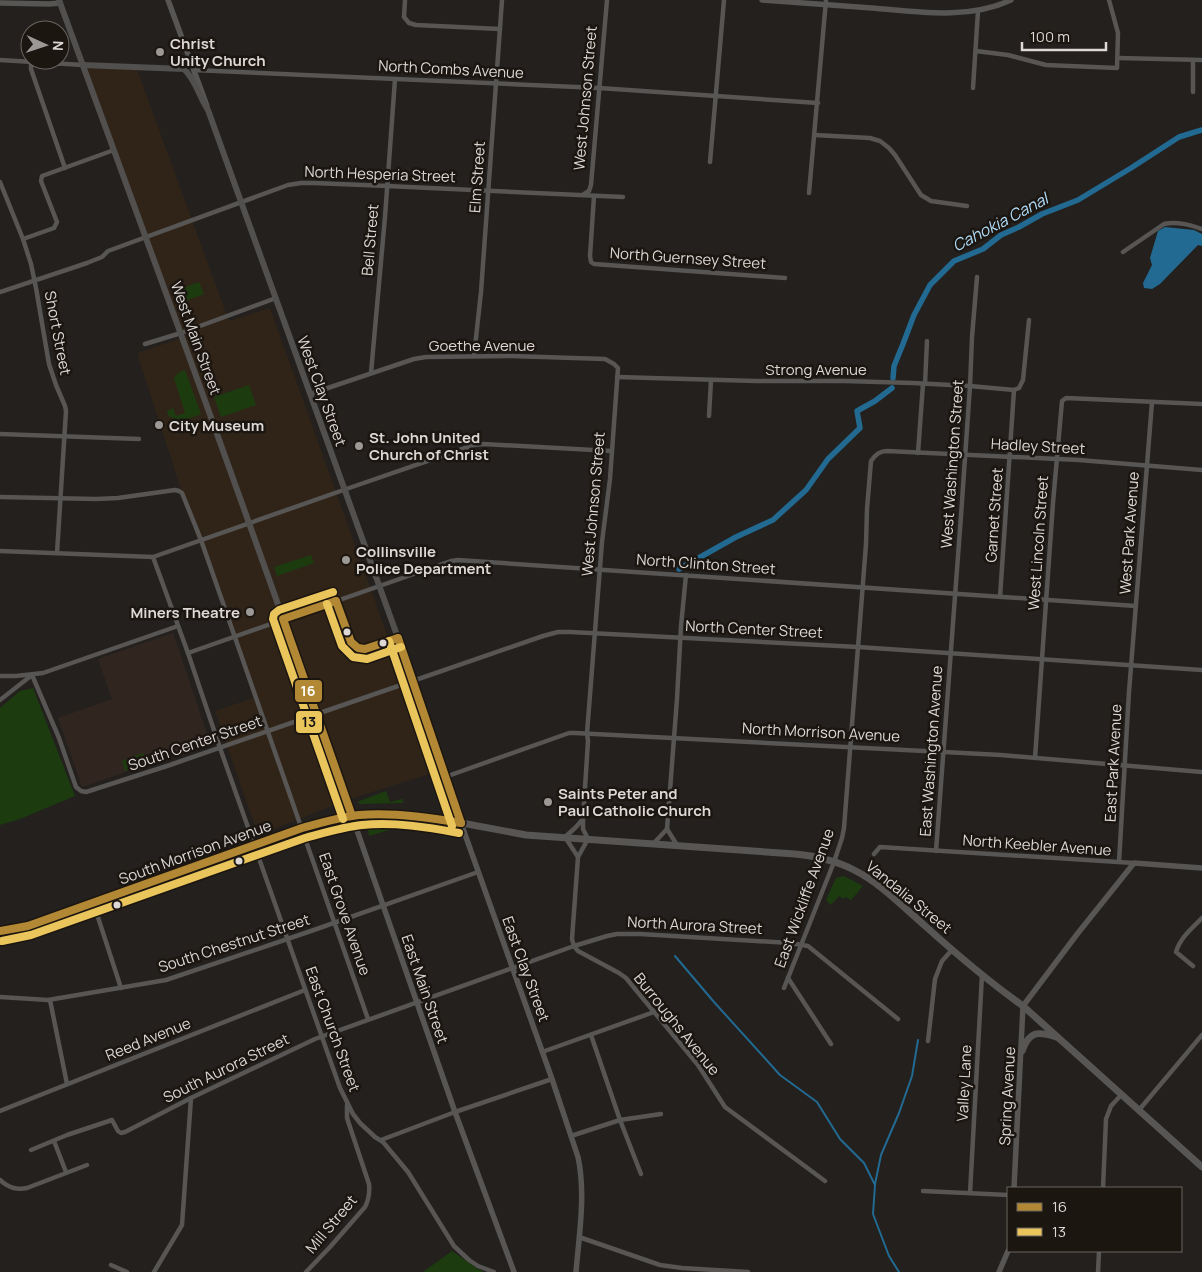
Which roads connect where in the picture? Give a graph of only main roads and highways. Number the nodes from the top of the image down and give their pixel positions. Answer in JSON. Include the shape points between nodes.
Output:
{"nodes":[{"id":1,"x":59,"y":2,"type":"edge"},
{"id":2,"x":83,"y":65,"type":"junction"},
{"id":3,"x":184,"y":69,"type":"joint"},
{"id":4,"x":412,"y":680,"type":"joint"},
{"id":5,"x":316,"y":714,"type":"joint"},
{"id":6,"x":352,"y":816,"type":"junction"},
{"id":7,"x":461,"y":823,"type":"junction"},
{"id":8,"x":0,"y":931,"type":"edge"},
{"id":9,"x":1058,"y":1037,"type":"junction"},
{"id":10,"x":1022,"y":1051,"type":"road end"},
{"id":11,"x":1202,"y":1166,"type":"edge"}],
"edges":[{"from":1,"to":2,"type":"main road","name":"West Main Street"},
{"from":2,"to":3,"type":"main road","name":"North Combs Avenue"},
{"from":2,"to":5,"type":"main road","name":"West Main Street"},
{"from":3,"to":4,"type":"main road","name":"West Clay Street","via":[[208,110]]},
{"from":4,"to":7,"type":"main road","name":"East Clay Street"},
{"from":5,"to":6,"type":"main road","name":"East Main Street"},
{"from":6,"to":7,"type":"main road","name":"South Morrison Avenue","via":[[398,814]]},
{"from":6,"to":8,"type":"main road","name":"South Morrison Avenue","via":[[302,828],[28,926]]},
{"from":7,"to":9,"type":"main road","name":"Vandalia Street","via":[[526,835],[795,854],[822,858],[852,868],[872,881]]},
{"from":9,"to":10,"type":"main road","via":[[1048,1034],[1031,1036]]},
{"from":9,"to":11,"type":"main road","name":"Vandalia Street"}]}
